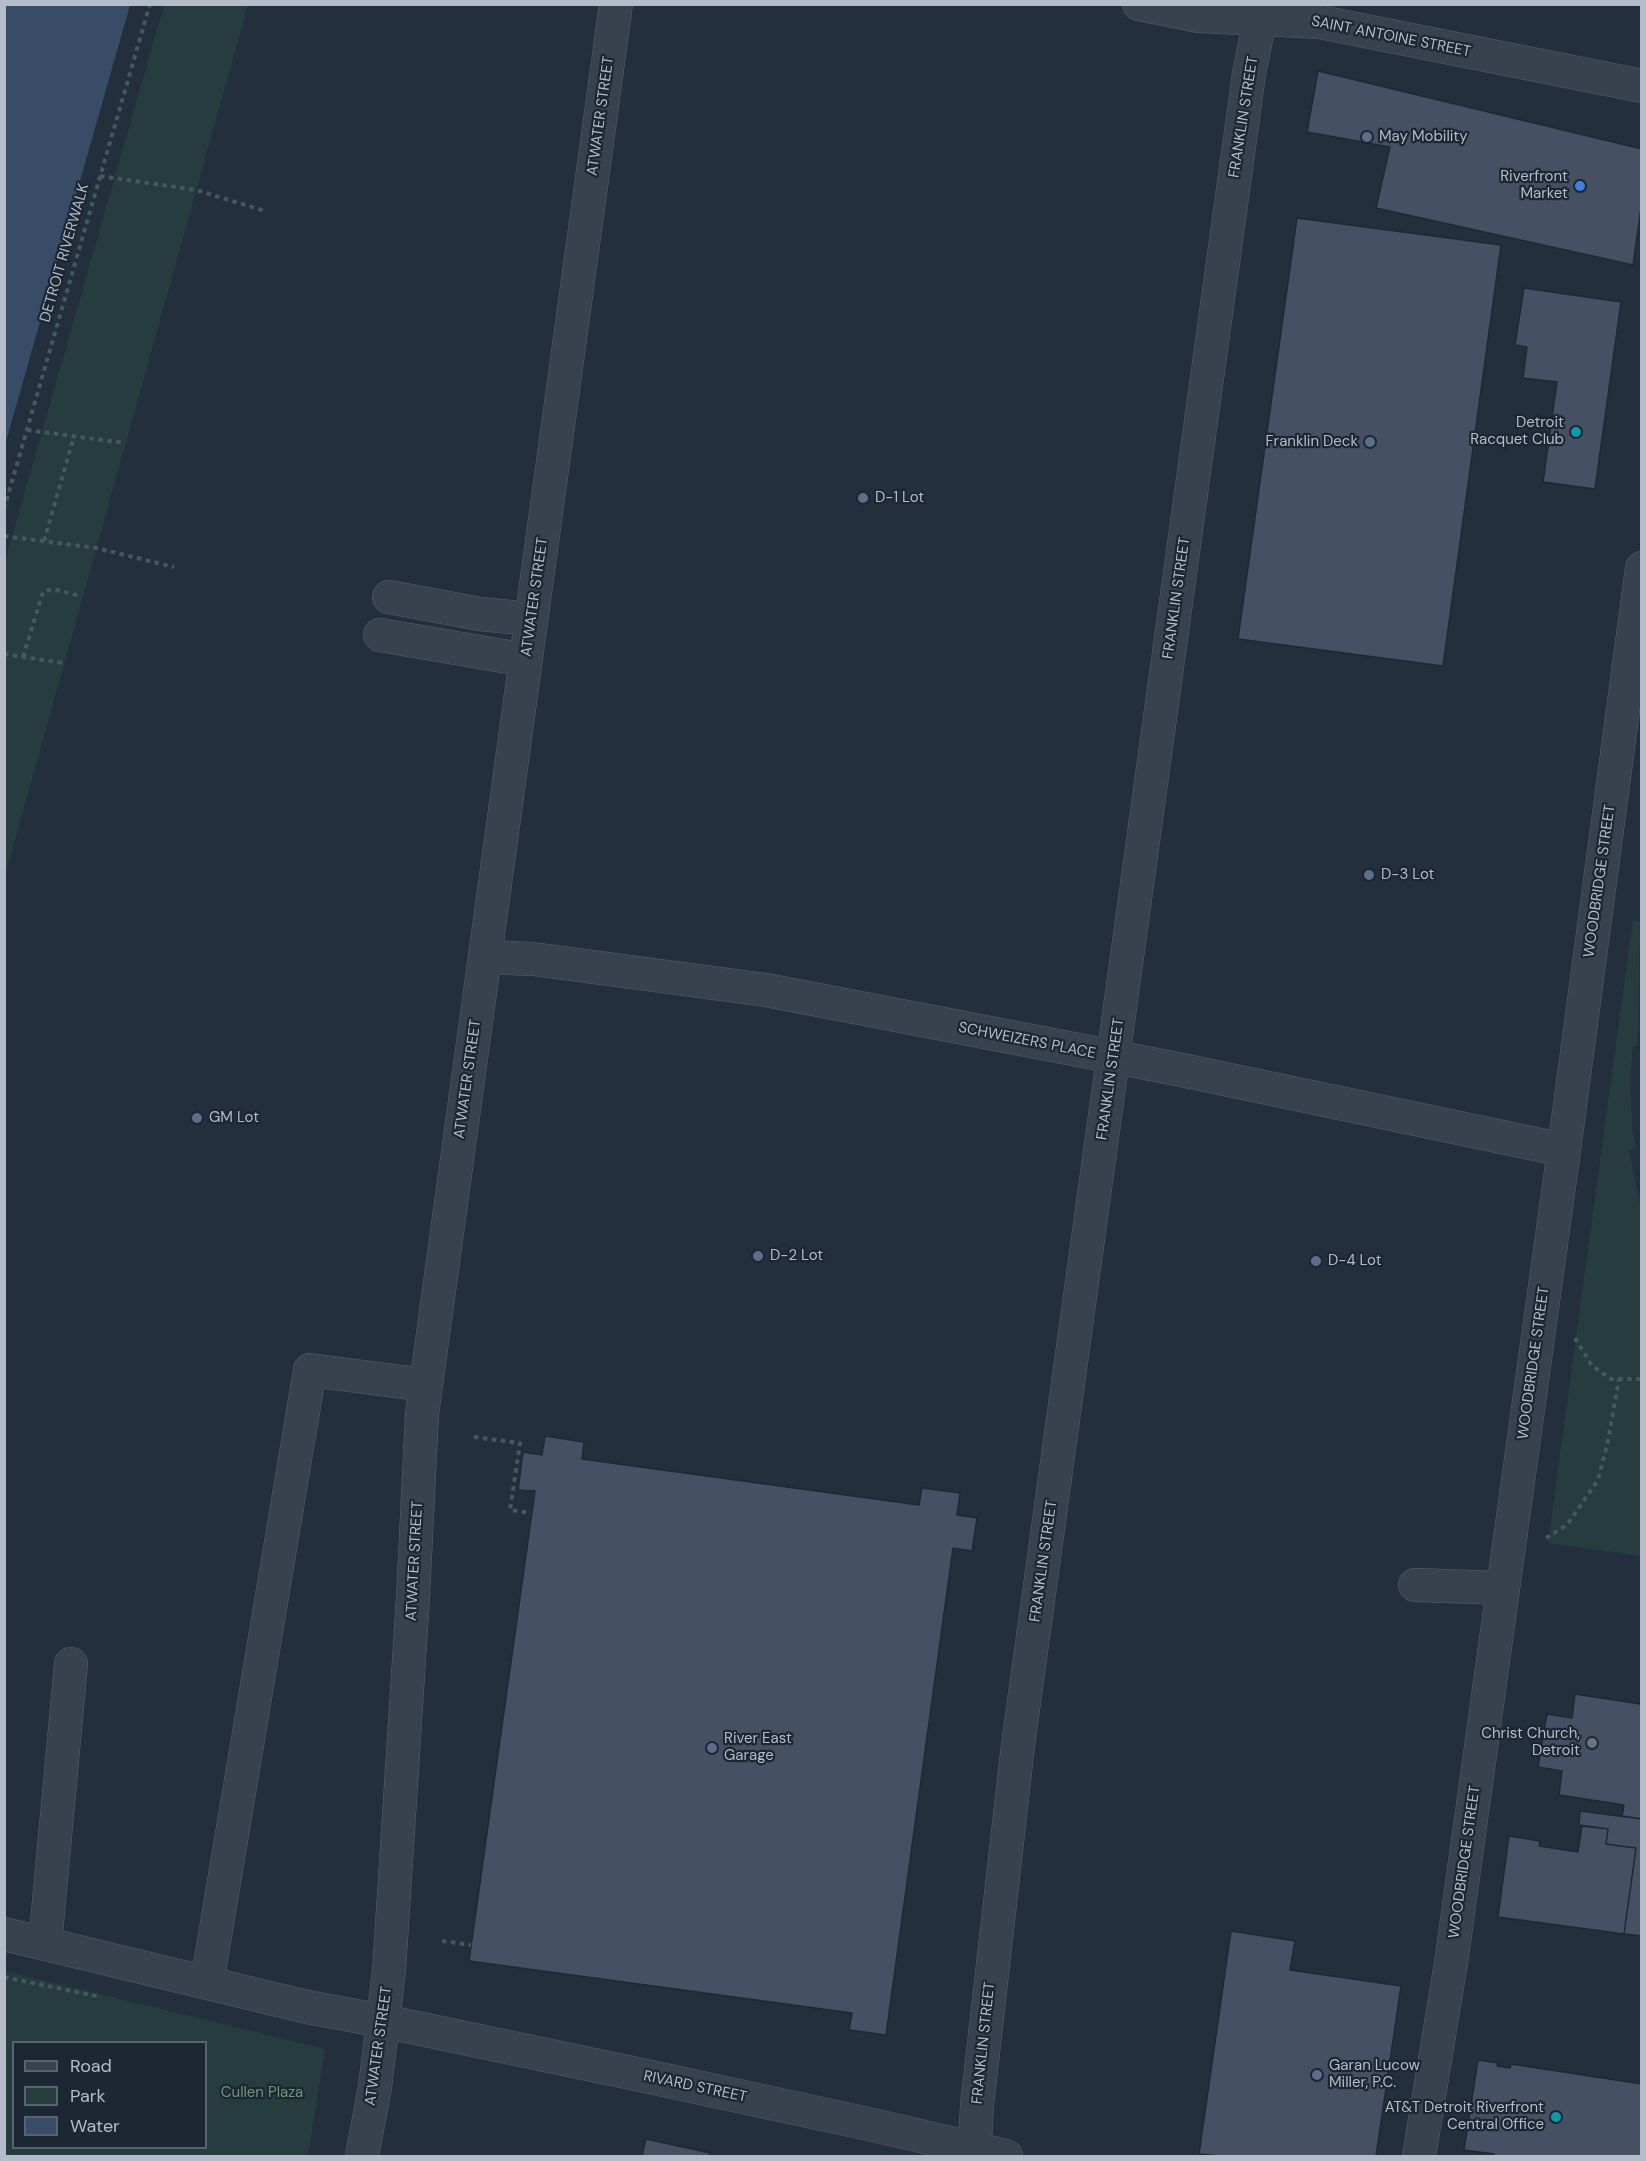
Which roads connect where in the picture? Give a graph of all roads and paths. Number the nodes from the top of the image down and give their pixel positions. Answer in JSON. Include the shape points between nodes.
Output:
{"nodes":[{"id":1,"x":150,"y":4,"type":"edge"},
{"id":2,"x":616,"y":4,"type":"edge"},
{"id":3,"x":1139,"y":4,"type":"edge"},
{"id":4,"x":1262,"y":12,"type":"edge"},
{"id":5,"x":1641,"y":86,"type":"edge"},
{"id":6,"x":100,"y":176,"type":"junction"},
{"id":7,"x":265,"y":211,"type":"dead end"},
{"id":8,"x":27,"y":430,"type":"junction"},
{"id":9,"x":74,"y":436,"type":"junction"},
{"id":10,"x":124,"y":443,"type":"dead end"},
{"id":11,"x":4,"y":508,"type":"edge"},
{"id":12,"x":4,"y":536,"type":"edge"},
{"id":13,"x":44,"y":541,"type":"junction"},
{"id":14,"x":174,"y":567,"type":"dead end"},
{"id":15,"x":1641,"y":568,"type":"edge"},
{"id":16,"x":80,"y":596,"type":"dead end"},
{"id":17,"x":389,"y":597,"type":"dead end"},
{"id":18,"x":531,"y":619,"type":"junction"},
{"id":19,"x":380,"y":635,"type":"dead end"},
{"id":20,"x":4,"y":654,"type":"edge"},
{"id":21,"x":23,"y":657,"type":"junction"},
{"id":22,"x":526,"y":660,"type":"junction"},
{"id":23,"x":63,"y":663,"type":"dead end"},
{"id":24,"x":486,"y":957,"type":"junction"},
{"id":25,"x":1113,"y":1058,"type":"junction"},
{"id":26,"x":1564,"y":1150,"type":"junction"},
{"id":27,"x":1572,"y":1332,"type":"dead end"},
{"id":28,"x":1619,"y":1379,"type":"junction"},
{"id":29,"x":1641,"y":1379,"type":"edge"},
{"id":30,"x":425,"y":1385,"type":"junction"},
{"id":31,"x":474,"y":1437,"type":"dead end"},
{"id":32,"x":531,"y":1513,"type":"dead end"},
{"id":33,"x":1542,"y":1539,"type":"dead end"},
{"id":34,"x":1415,"y":1585,"type":"dead end"},
{"id":35,"x":1503,"y":1588,"type":"junction"},
{"id":36,"x":71,"y":1664,"type":"dead end"},
{"id":37,"x":4,"y":1934,"type":"edge"},
{"id":38,"x":442,"y":1941,"type":"dead end"},
{"id":39,"x":45,"y":1944,"type":"junction"},
{"id":40,"x":471,"y":1945,"type":"dead end"},
{"id":41,"x":207,"y":1983,"type":"junction"},
{"id":42,"x":383,"y":2021,"type":"junction"},
{"id":43,"x":974,"y":2153,"type":"edge"},
{"id":44,"x":362,"y":2157,"type":"edge"},
{"id":45,"x":1006,"y":2157,"type":"edge"},
{"id":46,"x":1419,"y":2157,"type":"edge"}],
"edges":[{"from":1,"to":6,"type":"path","name":"DETROIT RIVERWALK"},
{"from":2,"to":18,"type":"street","name":"ATWATER STREET"},
{"from":3,"to":4,"type":"street","name":"SAINT ANTOINE STREET","via":[[1199,16]]},
{"from":4,"to":5,"type":"street","name":"SAINT ANTOINE STREET"},
{"from":4,"to":25,"type":"street","name":"FRANKLIN STREET","via":[[1249,74]]},
{"from":6,"to":7,"type":"path","via":[[196,190]]},
{"from":6,"to":8,"type":"path","name":"DETROIT RIVERWALK"},
{"from":8,"to":9,"type":"path"},
{"from":8,"to":11,"type":"path","name":"DETROIT RIVERWALK"},
{"from":9,"to":10,"type":"path"},
{"from":9,"to":13,"type":"path"},
{"from":12,"to":13,"type":"path"},
{"from":13,"to":14,"type":"path","via":[[96,548]]},
{"from":15,"to":26,"type":"street","name":"WOODBRIDGE STREET"},
{"from":16,"to":21,"type":"path","via":[[52,589],[43,592]]},
{"from":17,"to":18,"type":"street"},
{"from":18,"to":22,"type":"street","name":"ATWATER STREET"},
{"from":19,"to":22,"type":"street"},
{"from":20,"to":21,"type":"path"},
{"from":21,"to":23,"type":"path"},
{"from":22,"to":24,"type":"street","name":"ATWATER STREET"},
{"from":24,"to":25,"type":"street","name":"SCHWEIZERS PLACE","via":[[533,959],[766,990]]},
{"from":24,"to":30,"type":"street","name":"ATWATER STREET"},
{"from":25,"to":26,"type":"street","name":"SCHWEIZERS PLACE"},
{"from":25,"to":43,"type":"street","name":"FRANKLIN STREET","via":[[1018,1745]]},
{"from":26,"to":35,"type":"street","name":"WOODBRIDGE STREET"},
{"from":27,"to":28,"type":"path","via":[[1592,1366],[1611,1379]]},
{"from":28,"to":29,"type":"path"},
{"from":28,"to":33,"type":"path","via":[[1598,1480],[1567,1525]]},
{"from":30,"to":41,"type":"street","via":[[310,1370]]},
{"from":30,"to":42,"type":"street","name":"ATWATER STREET"},
{"from":31,"to":32,"type":"path","via":[[519,1443],[510,1510]]},
{"from":34,"to":35,"type":"street"},
{"from":35,"to":46,"type":"street","name":"WOODBRIDGE STREET","via":[[1451,1963]]},
{"from":36,"to":39,"type":"street"},
{"from":37,"to":39,"type":"street","name":"RIVARD STREET"},
{"from":38,"to":40,"type":"path"},
{"from":39,"to":41,"type":"street","name":"RIVARD STREET"},
{"from":41,"to":42,"type":"street","name":"RIVARD STREET"},
{"from":42,"to":43,"type":"street","name":"RIVARD STREET","via":[[873,2125]]},
{"from":42,"to":44,"type":"street","name":"ATWATER STREET"},
{"from":43,"to":45,"type":"street","name":"RIVARD STREET"}]}
